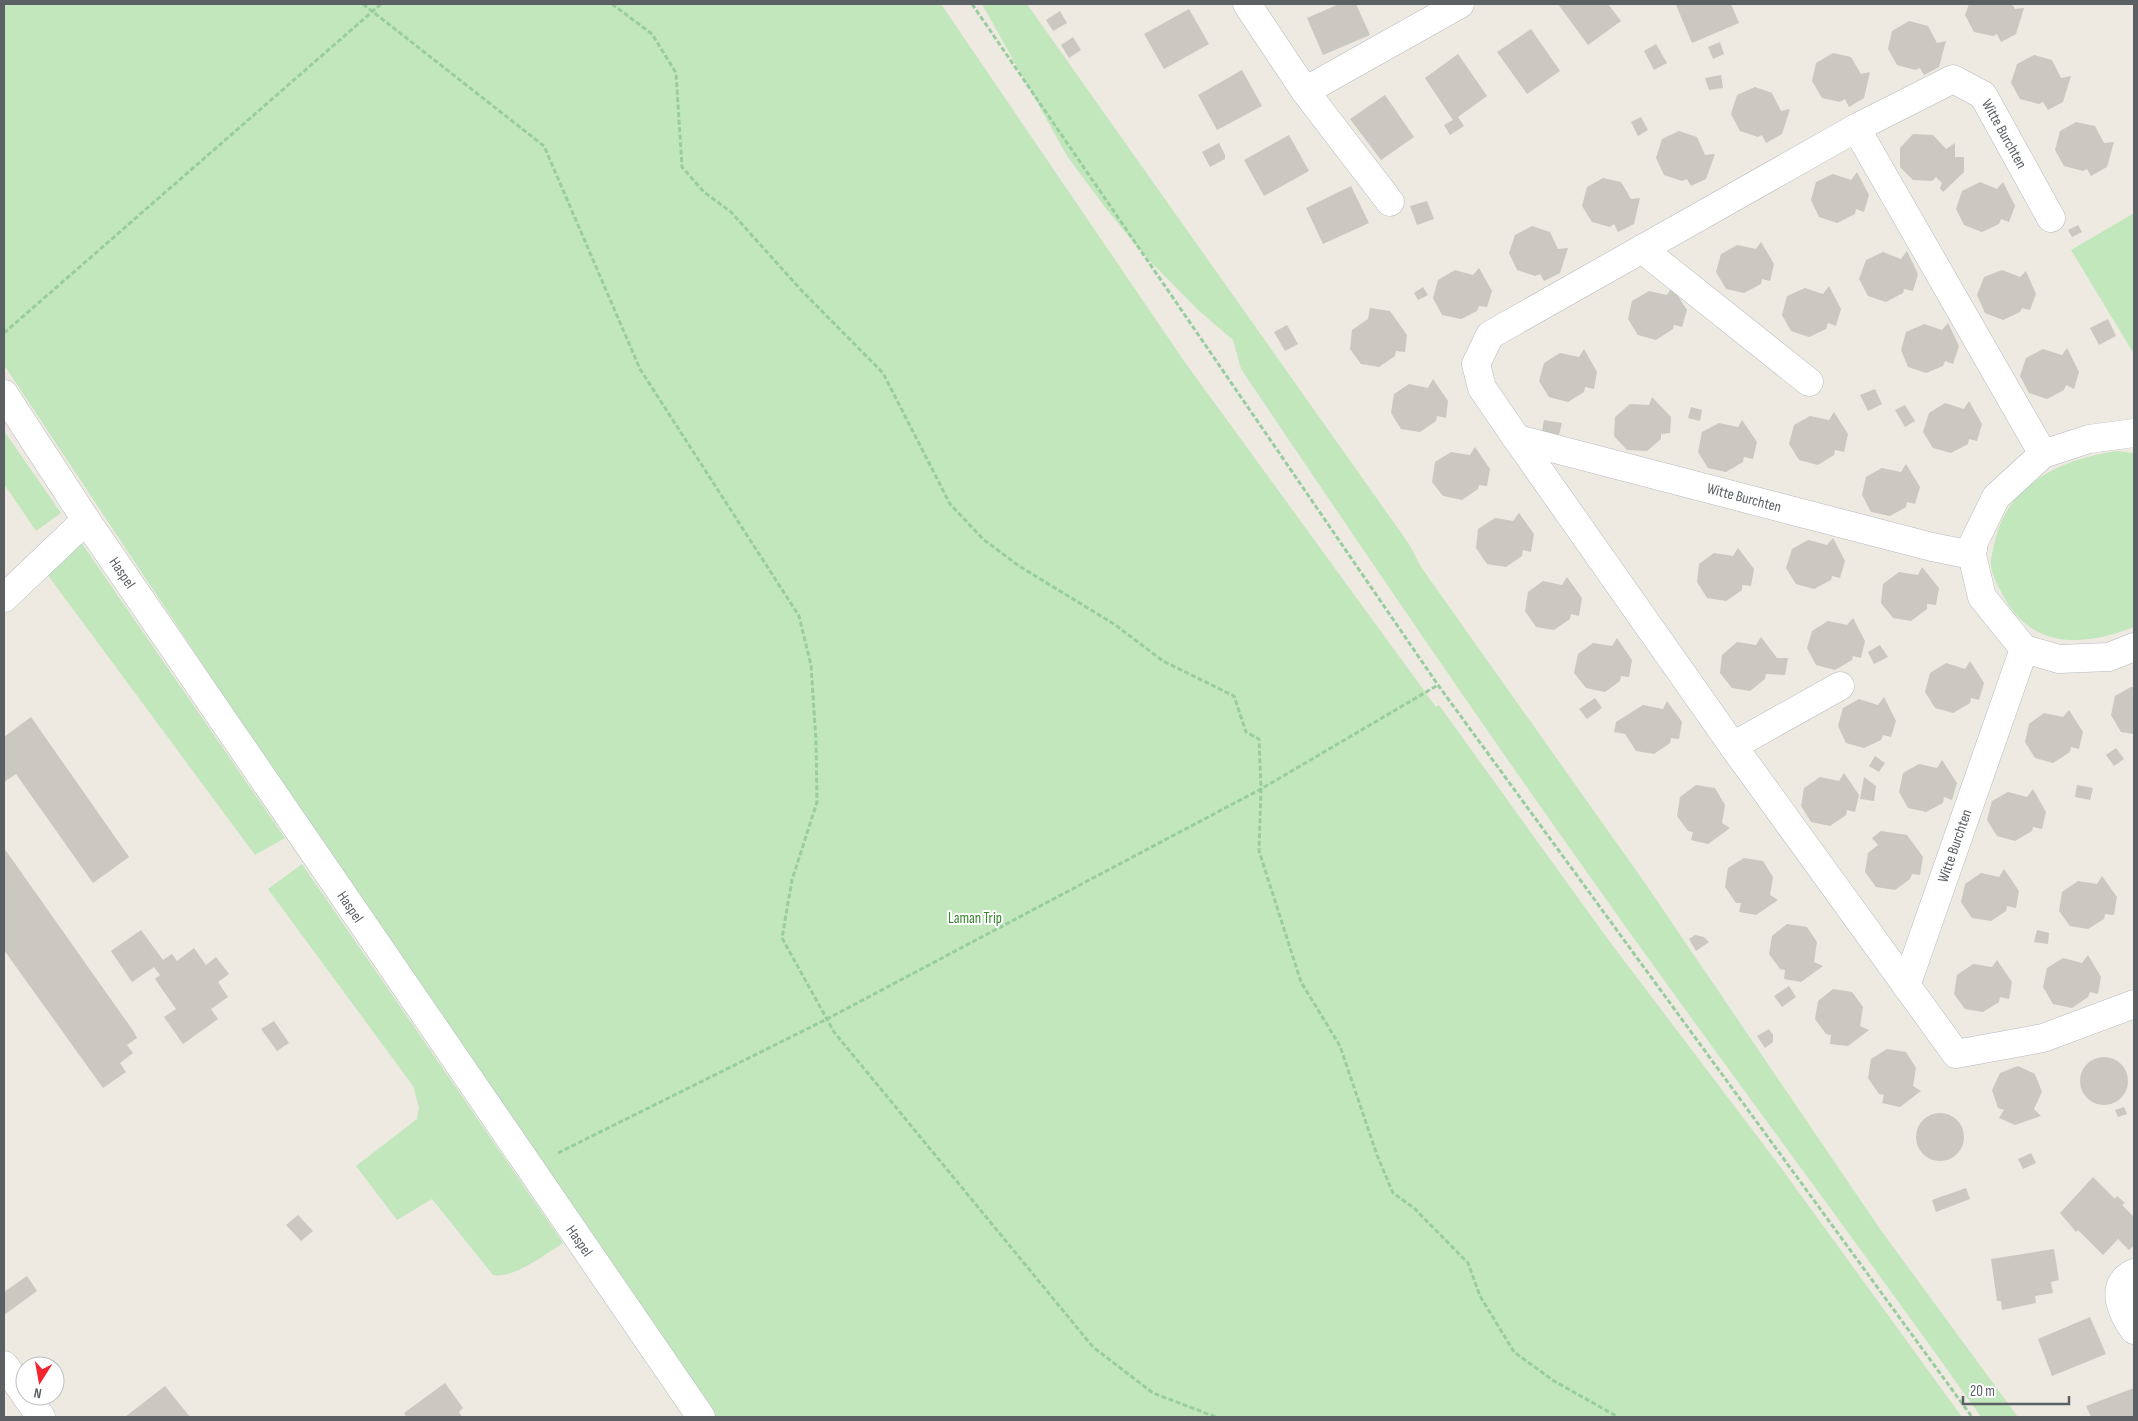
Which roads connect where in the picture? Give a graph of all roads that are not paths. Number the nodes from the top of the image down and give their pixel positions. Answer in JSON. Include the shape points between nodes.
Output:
{"nodes":[{"id":1,"x":1248,"y":4,"type":"edge"},
{"id":2,"x":1460,"y":4,"type":"edge"},
{"id":3,"x":1305,"y":91,"type":"junction"},
{"id":4,"x":1856,"y":128,"type":"junction"},
{"id":5,"x":1390,"y":202,"type":"dead end"},
{"id":6,"x":2051,"y":218,"type":"dead end"},
{"id":7,"x":1642,"y":250,"type":"junction"},
{"id":8,"x":1810,"y":382,"type":"dead end"},
{"id":9,"x":4,"y":394,"type":"edge"},
{"id":10,"x":2134,"y":433,"type":"edge"},
{"id":11,"x":1517,"y":439,"type":"junction"},
{"id":12,"x":2043,"y":454,"type":"junction"},
{"id":13,"x":86,"y":520,"type":"junction"},
{"id":14,"x":1972,"y":555,"type":"junction"},
{"id":15,"x":4,"y":598,"type":"edge"},
{"id":16,"x":2134,"y":647,"type":"edge"},
{"id":17,"x":2024,"y":649,"type":"junction"},
{"id":18,"x":1840,"y":686,"type":"dead end"},
{"id":19,"x":1733,"y":746,"type":"junction"},
{"id":20,"x":1906,"y":986,"type":"junction"},
{"id":21,"x":2134,"y":1004,"type":"edge"},
{"id":22,"x":2134,"y":1273,"type":"edge"},
{"id":23,"x":2134,"y":1330,"type":"edge"},
{"id":24,"x":4,"y":1365,"type":"edge"},
{"id":25,"x":15,"y":1380,"type":"edge"},
{"id":26,"x":34,"y":1406,"type":"edge"},
{"id":27,"x":41,"y":1417,"type":"edge"},
{"id":28,"x":701,"y":1417,"type":"edge"}],
"edges":[{"from":1,"to":3,"type":"street"},
{"from":2,"to":3,"type":"street"},
{"from":3,"to":5,"type":"street"},
{"from":4,"to":6,"type":"street","name":"Witte Burchten","via":[[1954,79],[1983,95]]},
{"from":4,"to":7,"type":"street","name":"Witte Burchten"},
{"from":4,"to":12,"type":"street"},
{"from":7,"to":8,"type":"street"},
{"from":7,"to":11,"type":"street","name":"Witte Burchten","via":[[1490,335],[1476,364],[1482,388]]},
{"from":9,"to":13,"type":"street","name":"Haspel"},
{"from":10,"to":12,"type":"street","via":[[2089,439]]},
{"from":11,"to":14,"type":"street","name":"Witte Burchten"},
{"from":11,"to":19,"type":"street","name":"Witte Burchten"},
{"from":12,"to":14,"type":"street","via":[[1996,498],[1974,542]]},
{"from":13,"to":15,"type":"street"},
{"from":13,"to":28,"type":"street","name":"Haspel"},
{"from":14,"to":17,"type":"street","via":[[1982,598]]},
{"from":16,"to":17,"type":"street","via":[[2109,657],[2059,659]]},
{"from":17,"to":20,"type":"street","name":"Witte Burchten"},
{"from":18,"to":19,"type":"street"},
{"from":19,"to":20,"type":"street","name":"Witte Burchten"},
{"from":20,"to":21,"type":"street","name":"Witte Burchten","via":[[1956,1054],[2043,1038]]},
{"from":22,"to":23,"type":"street","via":[[2124,1282],[2119,1299]]},
{"from":24,"to":25,"type":"street"},
{"from":26,"to":27,"type":"street"}]}
